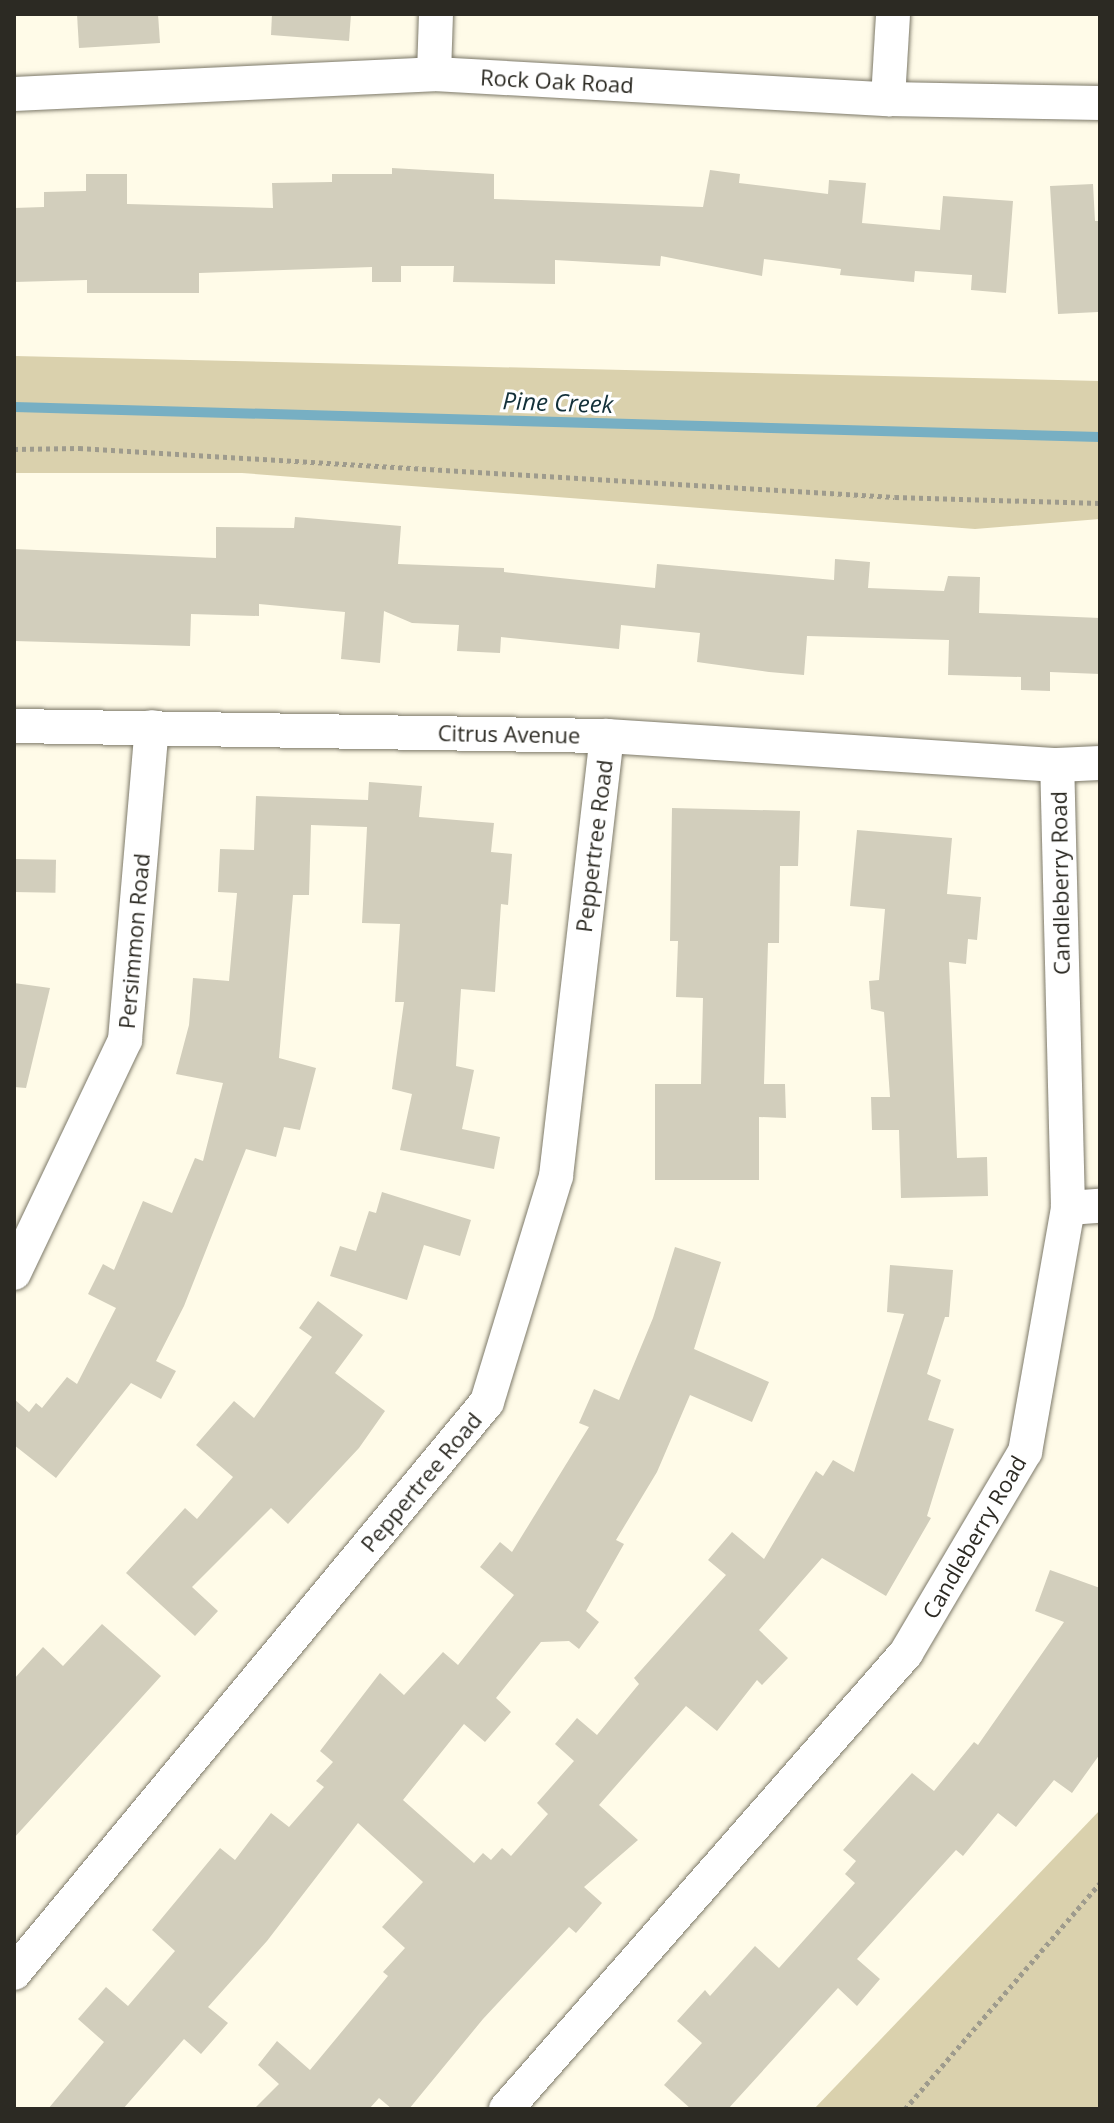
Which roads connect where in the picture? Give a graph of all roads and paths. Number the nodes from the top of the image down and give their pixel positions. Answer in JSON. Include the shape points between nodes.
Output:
{"nodes":[{"id":1,"x":436,"y":14,"type":"edge"},
{"id":2,"x":893,"y":14,"type":"edge"},
{"id":3,"x":434,"y":74,"type":"junction"},
{"id":4,"x":14,"y":94,"type":"edge"},
{"id":5,"x":888,"y":99,"type":"junction"},
{"id":6,"x":1100,"y":103,"type":"edge"},
{"id":7,"x":14,"y":449,"type":"edge"},
{"id":8,"x":1100,"y":503,"type":"edge"},
{"id":9,"x":14,"y":726,"type":"edge"},
{"id":10,"x":152,"y":727,"type":"junction"},
{"id":11,"x":607,"y":736,"type":"junction"},
{"id":12,"x":1100,"y":763,"type":"edge"},
{"id":13,"x":1057,"y":765,"type":"junction"},
{"id":14,"x":1084,"y":1207,"type":"edge"},
{"id":15,"x":16,"y":1268,"type":"edge"},
{"id":16,"x":1100,"y":1883,"type":"edge"},
{"id":17,"x":14,"y":1973,"type":"edge"},
{"id":18,"x":506,"y":2109,"type":"edge"},
{"id":19,"x":905,"y":2109,"type":"edge"}],
"edges":[{"from":1,"to":3,"type":"street"},
{"from":2,"to":5,"type":"street"},
{"from":3,"to":4,"type":"street","name":"Rock Oak Road"},
{"from":3,"to":5,"type":"street","name":"Rock Oak Road"},
{"from":5,"to":6,"type":"street","name":"Rock Oak Road"},
{"from":7,"to":8,"type":"path","via":[[95,449],[895,497]]},
{"from":9,"to":10,"type":"street","name":"Citrus Avenue"},
{"from":10,"to":11,"type":"street","name":"Citrus Avenue"},
{"from":10,"to":15,"type":"street","name":"Persimmon Road","via":[[125,1040]]},
{"from":11,"to":13,"type":"street","name":"Citrus Avenue"},
{"from":11,"to":17,"type":"street","name":"Peppertree Road","via":[[556,1176],[487,1402]]},
{"from":12,"to":13,"type":"street","name":"Citrus Avenue"},
{"from":13,"to":14,"type":"street","name":"Candleberry Road"},
{"from":14,"to":18,"type":"street","name":"Candleberry Road","via":[[1025,1452],[906,1653]]},
{"from":16,"to":19,"type":"path"}]}
